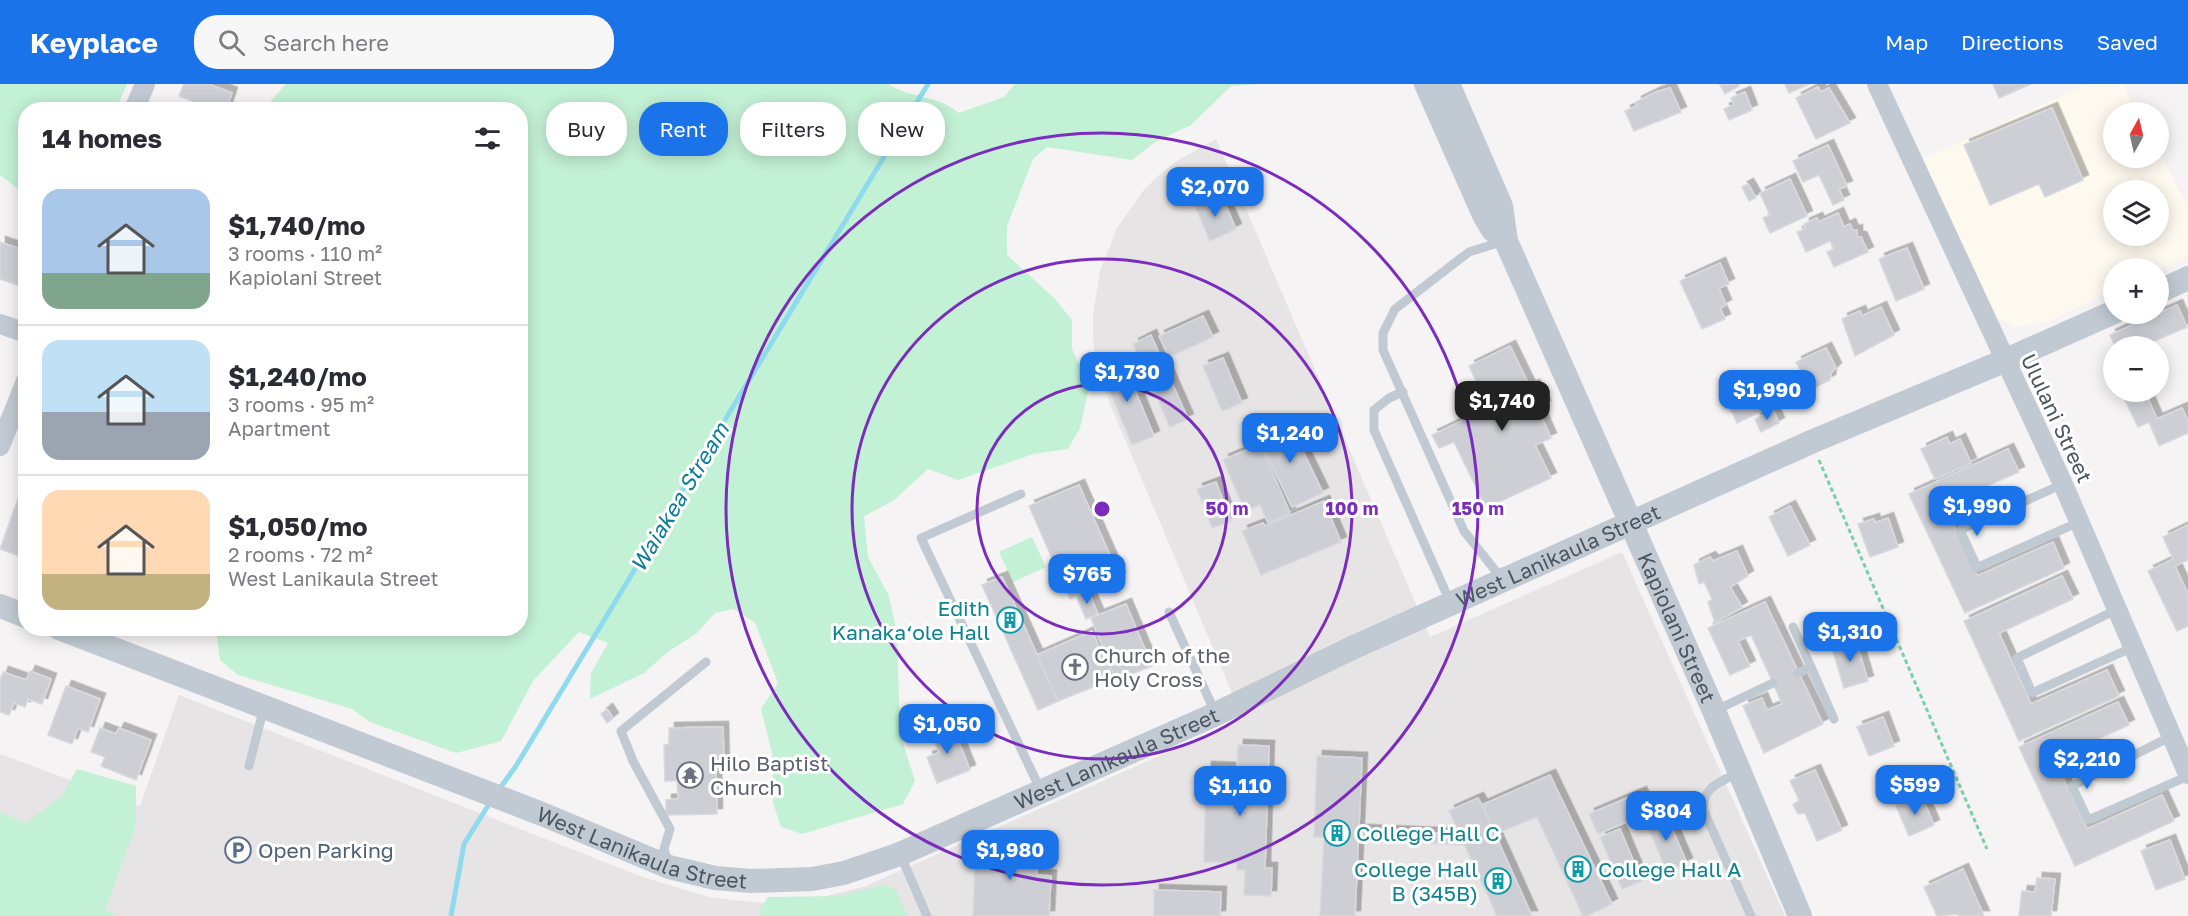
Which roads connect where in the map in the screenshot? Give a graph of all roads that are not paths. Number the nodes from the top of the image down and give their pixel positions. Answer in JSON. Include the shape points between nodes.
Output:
{"nodes":[{"id":1,"x":145,"y":84,"type":"edge"},
{"id":2,"x":1426,"y":84,"type":"edge"},
{"id":3,"x":1448,"y":84,"type":"edge"},
{"id":4,"x":1877,"y":84,"type":"edge"},
{"id":5,"x":137,"y":102,"type":"edge"},
{"id":6,"x":1506,"y":241,"type":"junction"},
{"id":7,"x":2188,"y":278,"type":"edge"},
{"id":8,"x":2169,"y":287,"type":"edge"},
{"id":9,"x":2103,"y":317,"type":"edge"},
{"id":10,"x":0,"y":324,"type":"edge"},
{"id":11,"x":18,"y":330,"type":"edge"},
{"id":12,"x":2004,"y":361,"type":"junction"},
{"id":13,"x":1403,"y":392,"type":"junction"},
{"id":14,"x":18,"y":401,"type":"edge"},
{"id":15,"x":0,"y":446,"type":"edge"},
{"id":16,"x":2062,"y":484,"type":"junction"},
{"id":17,"x":1021,"y":494,"type":"dead end"},
{"id":18,"x":2079,"y":522,"type":"junction"},
{"id":19,"x":1631,"y":523,"type":"junction"},
{"id":20,"x":1504,"y":581,"type":"junction"},
{"id":21,"x":1451,"y":604,"type":"junction"},
{"id":22,"x":0,"y":606,"type":"edge"},
{"id":23,"x":2116,"y":610,"type":"junction"},
{"id":24,"x":1169,"y":612,"type":"dead end"},
{"id":25,"x":18,"y":613,"type":"edge"},
{"id":26,"x":1792,"y":627,"type":"dead end"},
{"id":27,"x":80,"y":636,"type":"edge"},
{"id":28,"x":2133,"y":647,"type":"junction"},
{"id":29,"x":706,"y":662,"type":"dead end"},
{"id":30,"x":1811,"y":667,"type":"junction"},
{"id":31,"x":1798,"y":673,"type":"dead end"},
{"id":32,"x":1773,"y":683,"type":"dead end"},
{"id":33,"x":264,"y":707,"type":"junction"},
{"id":34,"x":1714,"y":711,"type":"junction"},
{"id":35,"x":1216,"y":714,"type":"junction"},
{"id":36,"x":1834,"y":719,"type":"dead end"},
{"id":37,"x":2170,"y":737,"type":"junction"},
{"id":38,"x":249,"y":766,"type":"dead end"},
{"id":39,"x":1739,"y":773,"type":"junction"},
{"id":40,"x":2188,"y":775,"type":"edge"},
{"id":41,"x":1041,"y":790,"type":"junction"},
{"id":42,"x":900,"y":854,"type":"junction"},
{"id":43,"x":669,"y":867,"type":"junction"},
{"id":44,"x":927,"y":916,"type":"edge"},
{"id":45,"x":1751,"y":916,"type":"edge"},
{"id":46,"x":1800,"y":916,"type":"edge"}],
"edges":[{"from":1,"to":5,"type":"street"},
{"from":2,"to":6,"type":"street","name":"Kapiolani Street","via":[[1484,216]]},
{"from":3,"to":6,"type":"street","name":"Kapiolani Street","via":[[1502,206]]},
{"from":4,"to":12,"type":"street","name":"Ululani Street"},
{"from":6,"to":13,"type":"lane","via":[[1469,252],[1395,309],[1383,333],[1383,350]]},
{"from":6,"to":19,"type":"street","name":"Kapiolani Street"},
{"from":7,"to":8,"type":"street"},
{"from":9,"to":12,"type":"street","name":"West Lanikaula Street"},
{"from":10,"to":11,"type":"street"},
{"from":12,"to":16,"type":"street","name":"Ululani Street"},
{"from":12,"to":19,"type":"street","name":"West Lanikaula Street"},
{"from":13,"to":20,"type":"lane","via":[[1464,531]]},
{"from":13,"to":21,"type":"lane","via":[[1374,410],[1374,430]]},
{"from":14,"to":15,"type":"street"},
{"from":16,"to":18,"type":"street","name":"Ululani Street"},
{"from":16,"to":18,"type":"lane","via":[[1960,530],[1976,568]]},
{"from":17,"to":41,"type":"lane","via":[[921,538]]},
{"from":18,"to":23,"type":"street","name":"Ululani Street"},
{"from":19,"to":20,"type":"street","name":"West Lanikaula Street"},
{"from":19,"to":34,"type":"street","name":"Kapiolani Street"},
{"from":20,"to":21,"type":"street","name":"West Lanikaula Street"},
{"from":21,"to":35,"type":"street","name":"West Lanikaula Street"},
{"from":22,"to":25,"type":"street"},
{"from":23,"to":28,"type":"street","name":"Ululani Street"},
{"from":23,"to":28,"type":"lane","via":[[2017,658],[2032,693]]},
{"from":24,"to":35,"type":"lane"},
{"from":26,"to":30,"type":"lane"},
{"from":27,"to":33,"type":"street","name":"West Lanikaula Street"},
{"from":28,"to":37,"type":"street","name":"Ululani Street"},
{"from":29,"to":43,"type":"lane","via":[[621,731],[670,829],[664,849]]},
{"from":30,"to":31,"type":"lane"},
{"from":30,"to":36,"type":"lane"},
{"from":32,"to":34,"type":"lane"},
{"from":33,"to":38,"type":"lane"},
{"from":33,"to":43,"type":"street","name":"West Lanikaula Street"},
{"from":34,"to":39,"type":"street","name":"Kapiolani Street"},
{"from":35,"to":41,"type":"street","name":"West Lanikaula Street"},
{"from":37,"to":40,"type":"street","name":"Ululani Street"},
{"from":37,"to":40,"type":"lane","via":[[2072,786],[2088,820]]},
{"from":39,"to":45,"type":"lane","via":[[1710,788],[1703,809]]},
{"from":39,"to":46,"type":"street","name":"Kapiolani Street"},
{"from":41,"to":42,"type":"street","name":"West Lanikaula Street"},
{"from":42,"to":43,"type":"street","name":"West Lanikaula Street","via":[[843,873],[782,882],[715,878]]},
{"from":42,"to":44,"type":"lane"}]}
